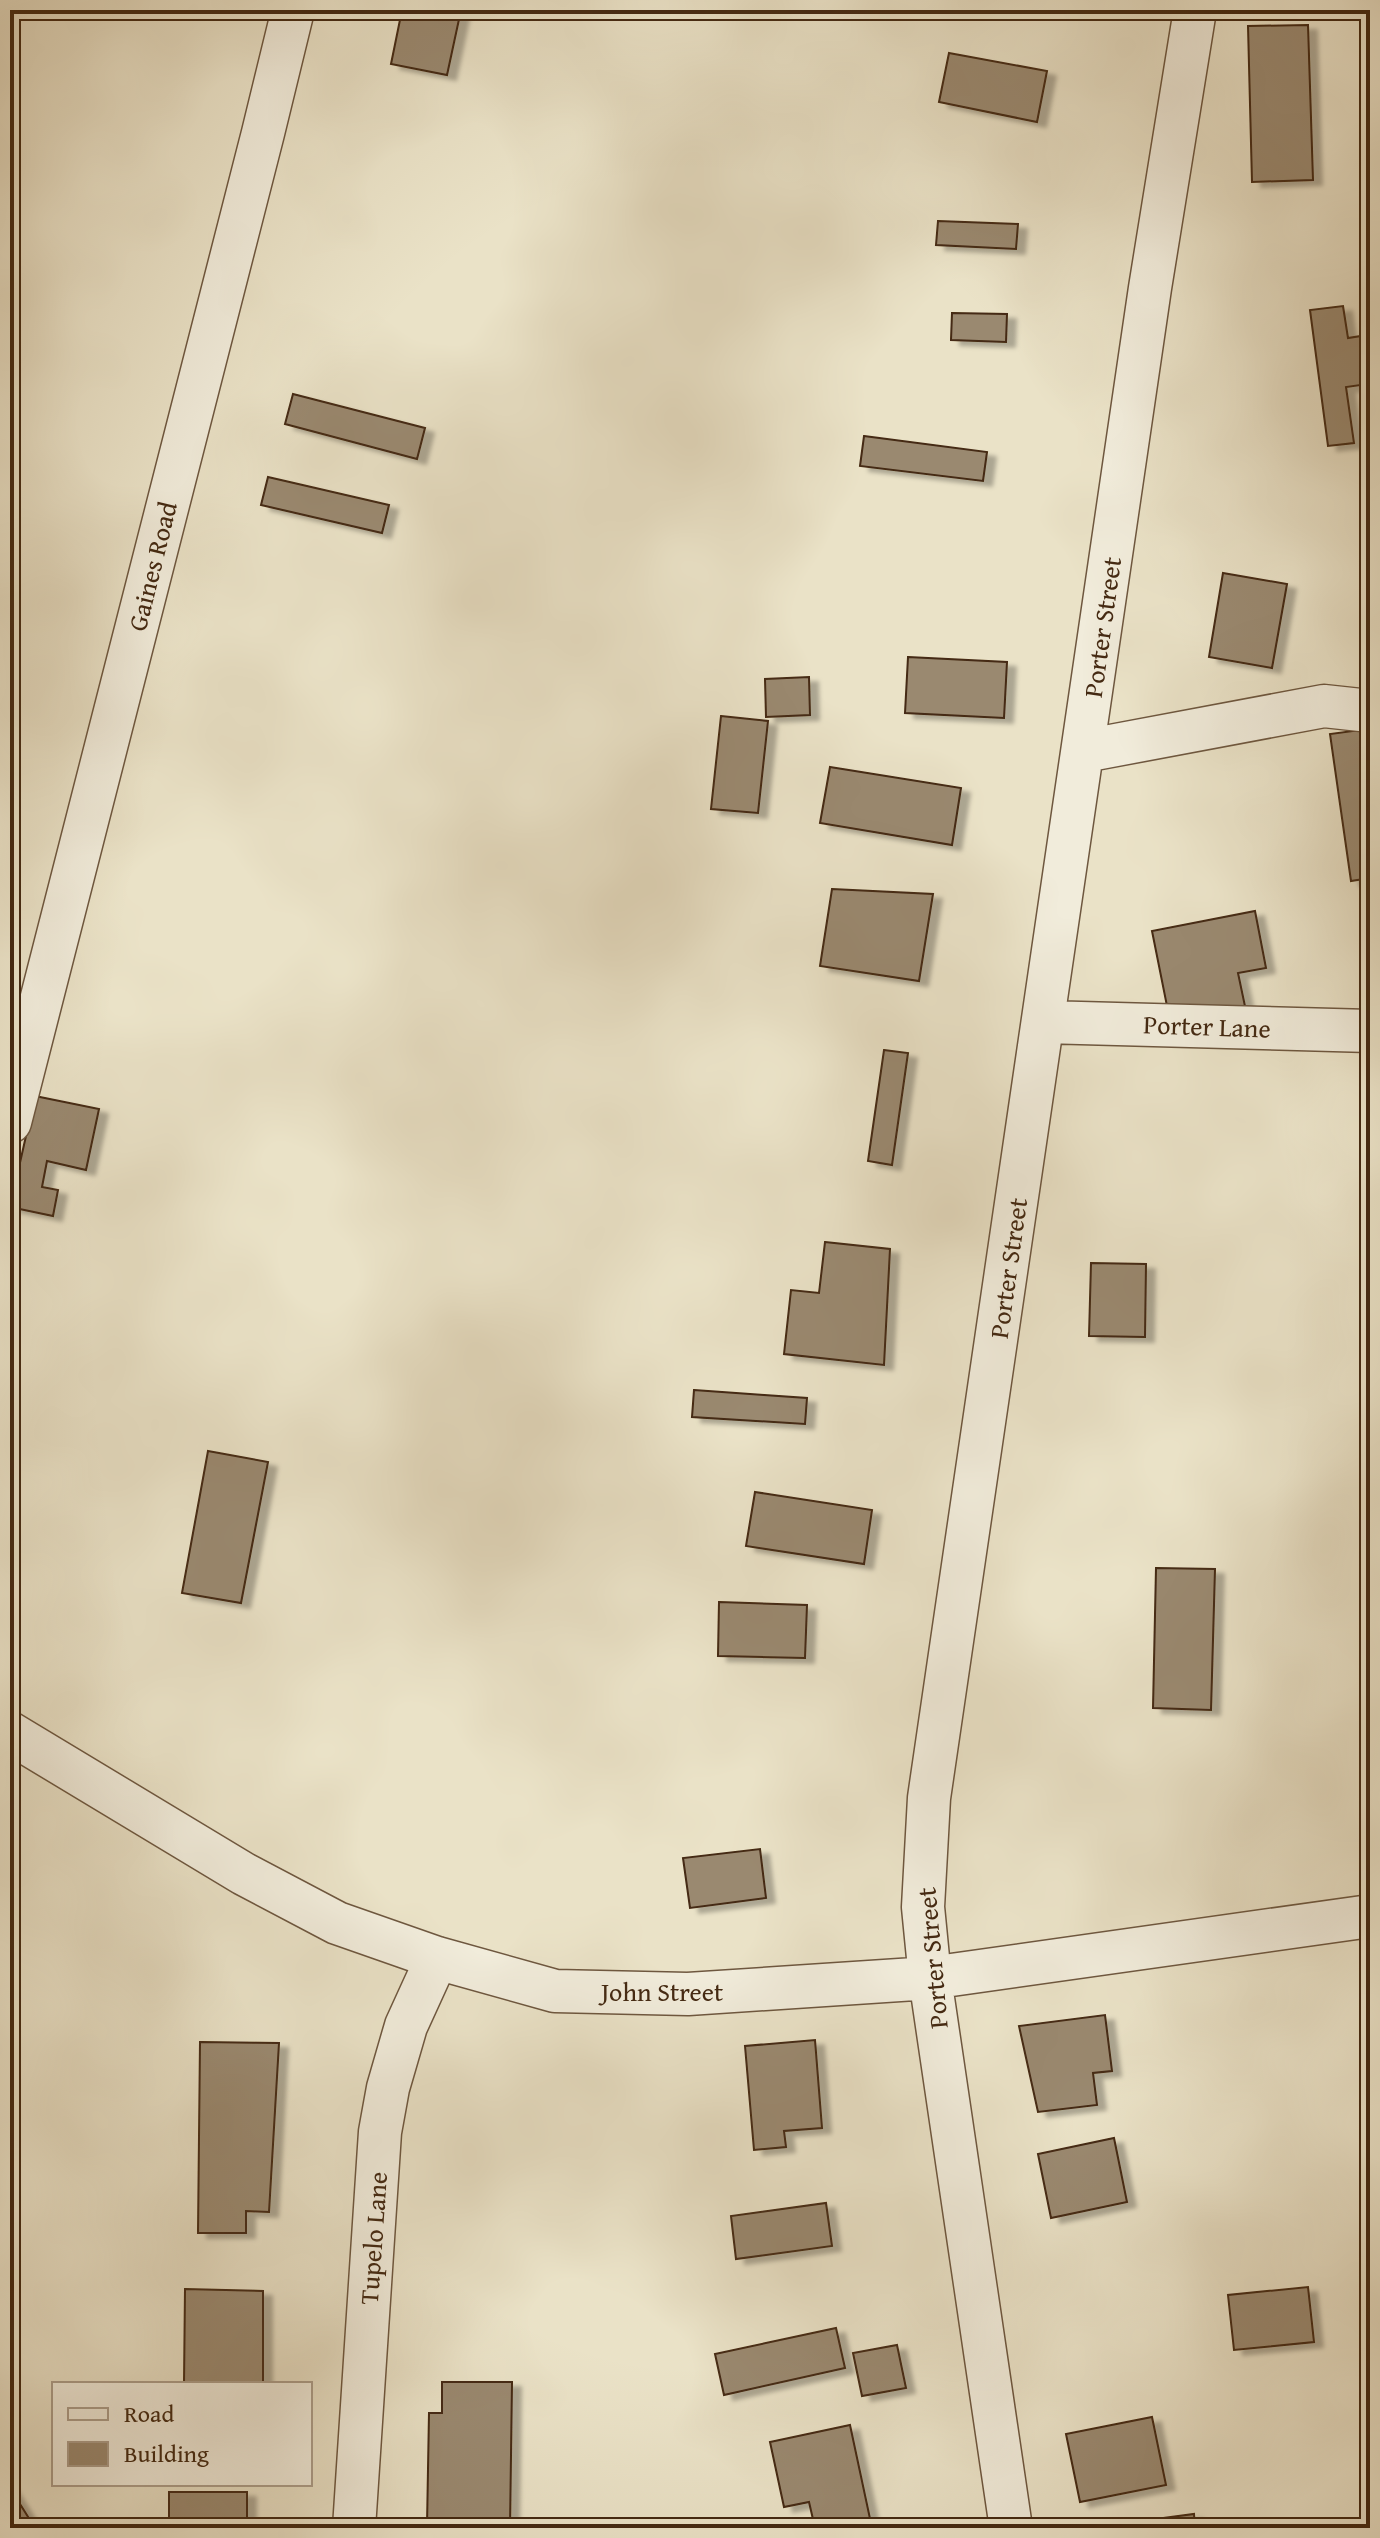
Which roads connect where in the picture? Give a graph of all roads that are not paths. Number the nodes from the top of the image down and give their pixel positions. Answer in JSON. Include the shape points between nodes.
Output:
{"nodes":[{"id":1,"x":293,"y":10,"type":"edge"},
{"id":2,"x":1195,"y":10,"type":"edge"},
{"id":3,"x":1370,"y":711,"type":"edge"},
{"id":4,"x":1084,"y":751,"type":"junction"},
{"id":5,"x":1044,"y":1022,"type":"junction"},
{"id":6,"x":1370,"y":1031,"type":"edge"},
{"id":7,"x":10,"y":1122,"type":"edge"},
{"id":8,"x":10,"y":1733,"type":"edge"},
{"id":9,"x":1370,"y":1916,"type":"edge"},
{"id":10,"x":437,"y":1958,"type":"junction"},
{"id":11,"x":930,"y":1978,"type":"junction"},
{"id":12,"x":354,"y":2528,"type":"edge"},
{"id":13,"x":1011,"y":2528,"type":"edge"}],
"edges":[{"from":1,"to":7,"type":"street","name":"Gaines Road"},
{"from":2,"to":4,"type":"street","name":"Porter Street"},
{"from":3,"to":4,"type":"street","via":[[1324,706]]},
{"from":4,"to":5,"type":"street","name":"Porter Street"},
{"from":5,"to":6,"type":"street","name":"Porter Lane"},
{"from":5,"to":11,"type":"street","name":"Porter Street","via":[[929,1798],[923,1907]]},
{"from":8,"to":10,"type":"street","name":"John Street","via":[[257,1881],[337,1923]]},
{"from":9,"to":11,"type":"street","name":"John Street"},
{"from":10,"to":11,"type":"street","name":"John Street","via":[[555,1991],[688,1994]]},
{"from":10,"to":12,"type":"street","name":"Tupelo Lane","via":[[406,2026],[380,2132]]},
{"from":11,"to":13,"type":"street","name":"Porter Street"}]}
